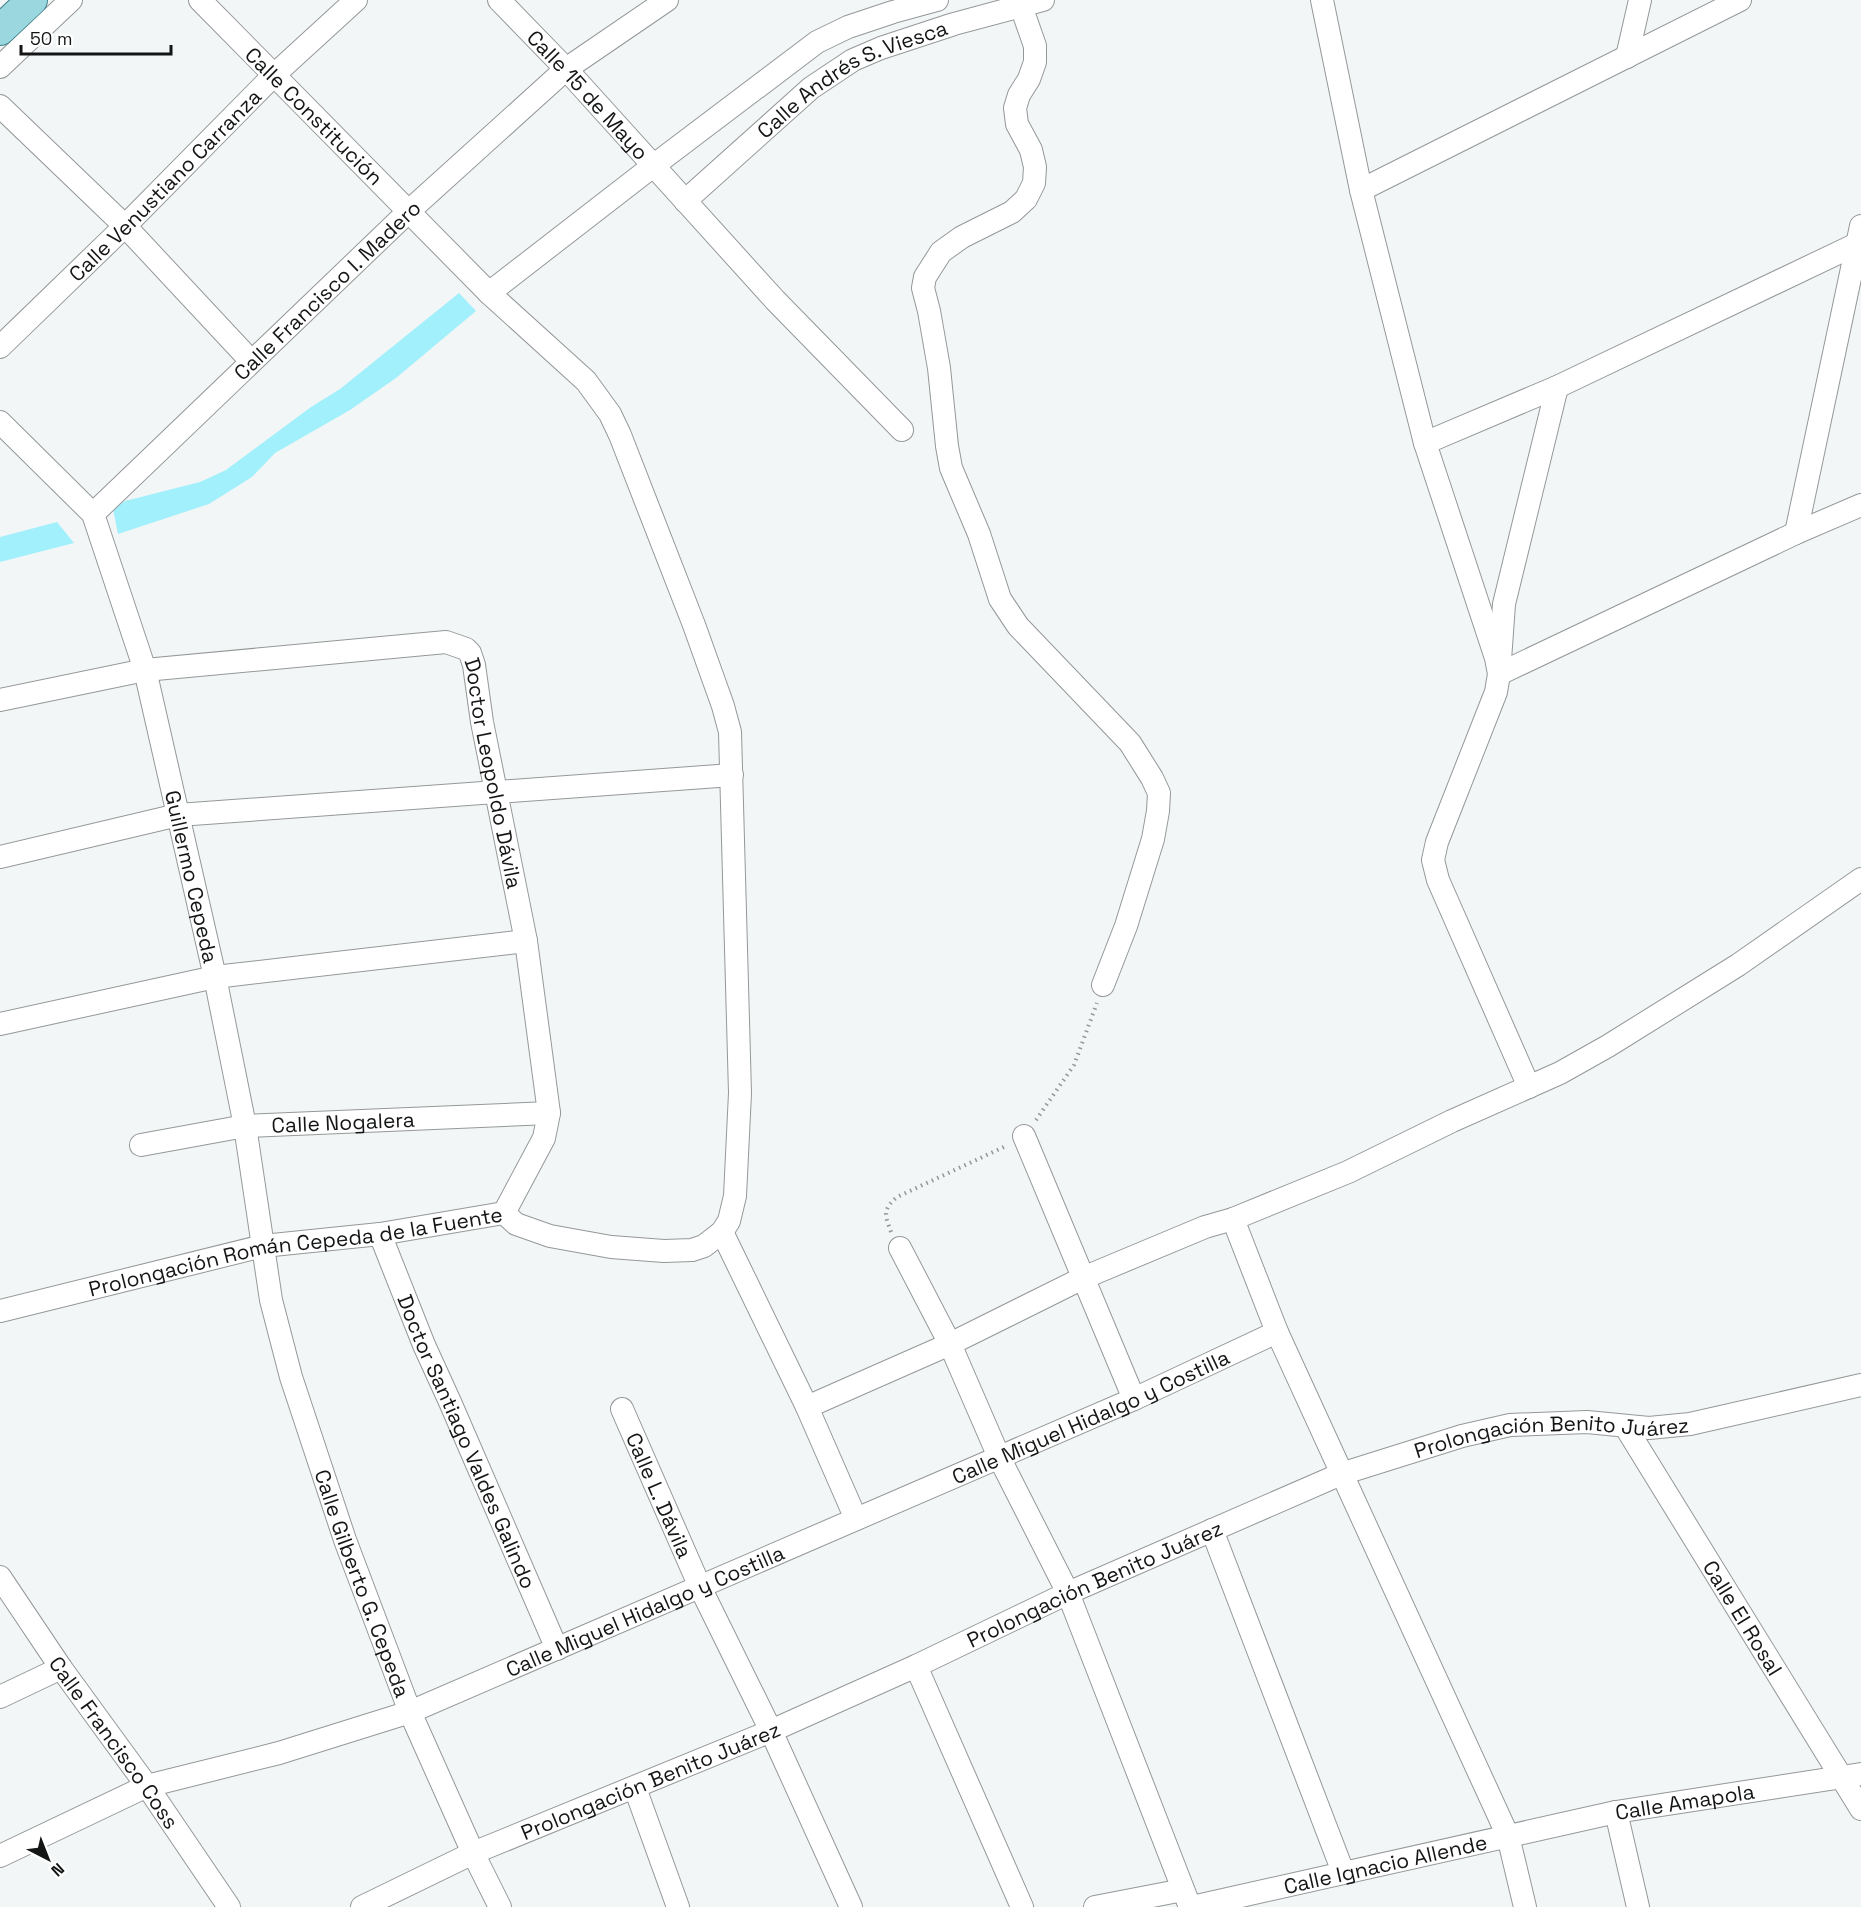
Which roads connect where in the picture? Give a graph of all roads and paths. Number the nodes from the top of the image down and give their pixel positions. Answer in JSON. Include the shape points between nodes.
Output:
{"nodes":[{"id":1,"x":32,"y":0,"type":"edge"},
{"id":2,"x":71,"y":0,"type":"edge"},
{"id":3,"x":200,"y":0,"type":"edge"},
{"id":4,"x":356,"y":0,"type":"edge"},
{"id":5,"x":499,"y":0,"type":"edge"},
{"id":6,"x":667,"y":0,"type":"edge"},
{"id":7,"x":937,"y":0,"type":"edge"},
{"id":8,"x":1043,"y":0,"type":"edge"},
{"id":9,"x":1322,"y":0,"type":"edge"},
{"id":10,"x":1640,"y":0,"type":"edge"},
{"id":11,"x":1740,"y":0,"type":"edge"},
{"id":12,"x":1021,"y":6,"type":"junction"},
{"id":13,"x":0,"y":30,"type":"edge"},
{"id":14,"x":1627,"y":57,"type":"junction"},
{"id":15,"x":0,"y":67,"type":"edge"},
{"id":16,"x":566,"y":69,"type":"junction"},
{"id":17,"x":274,"y":75,"type":"junction"},
{"id":18,"x":0,"y":106,"type":"edge"},
{"id":19,"x":652,"y":166,"type":"junction"},
{"id":20,"x":1361,"y":190,"type":"junction"},
{"id":21,"x":685,"y":201,"type":"junction"},
{"id":22,"x":409,"y":211,"type":"junction"},
{"id":23,"x":125,"y":226,"type":"junction"},
{"id":24,"x":1860,"y":237,"type":"edge"},
{"id":25,"x":489,"y":293,"type":"junction"},
{"id":26,"x":0,"y":347,"type":"edge"},
{"id":27,"x":251,"y":361,"type":"junction"},
{"id":28,"x":1557,"y":387,"type":"junction"},
{"id":29,"x":0,"y":422,"type":"edge"},
{"id":30,"x":902,"y":430,"type":"dead end"},
{"id":31,"x":1425,"y":442,"type":"junction"},
{"id":32,"x":1861,"y":505,"type":"edge"},
{"id":33,"x":93,"y":514,"type":"junction"},
{"id":34,"x":1796,"y":533,"type":"junction"},
{"id":35,"x":145,"y":670,"type":"junction"},
{"id":36,"x":1499,"y":674,"type":"junction"},
{"id":37,"x":0,"y":700,"type":"edge"},
{"id":38,"x":732,"y":775,"type":"junction"},
{"id":39,"x":497,"y":792,"type":"junction"},
{"id":40,"x":178,"y":815,"type":"junction"},
{"id":41,"x":0,"y":857,"type":"edge"},
{"id":42,"x":1861,"y":879,"type":"edge"},
{"id":43,"x":526,"y":941,"type":"junction"},
{"id":44,"x":215,"y":977,"type":"junction"},
{"id":45,"x":1103,"y":985,"type":"joint"},
{"id":46,"x":0,"y":1024,"type":"edge"},
{"id":47,"x":1529,"y":1087,"type":"junction"},
{"id":48,"x":549,"y":1113,"type":"junction"},
{"id":49,"x":245,"y":1126,"type":"junction"},
{"id":50,"x":1024,"y":1137,"type":"junction"},
{"id":51,"x":141,"y":1145,"type":"dead end"},
{"id":52,"x":504,"y":1213,"type":"junction"},
{"id":53,"x":1233,"y":1220,"type":"junction"},
{"id":54,"x":722,"y":1232,"type":"junction"},
{"id":55,"x":380,"y":1234,"type":"junction"},
{"id":56,"x":263,"y":1246,"type":"junction"},
{"id":57,"x":900,"y":1248,"type":"joint"},
{"id":58,"x":1083,"y":1278,"type":"junction"},
{"id":59,"x":0,"y":1311,"type":"edge"},
{"id":60,"x":1277,"y":1332,"type":"junction"},
{"id":61,"x":950,"y":1344,"type":"junction"},
{"id":62,"x":1861,"y":1385,"type":"edge"},
{"id":63,"x":1134,"y":1399,"type":"junction"},
{"id":64,"x":807,"y":1407,"type":"junction"},
{"id":65,"x":622,"y":1409,"type":"dead end"},
{"id":66,"x":1624,"y":1426,"type":"junction"},
{"id":67,"x":999,"y":1457,"type":"junction"},
{"id":68,"x":1341,"y":1474,"type":"junction"},
{"id":69,"x":856,"y":1519,"type":"junction"},
{"id":70,"x":1212,"y":1530,"type":"junction"},
{"id":71,"x":0,"y":1576,"type":"edge"},
{"id":72,"x":700,"y":1587,"type":"junction"},
{"id":73,"x":1068,"y":1593,"type":"junction"},
{"id":74,"x":557,"y":1648,"type":"junction"},
{"id":75,"x":916,"y":1666,"type":"junction"},
{"id":76,"x":62,"y":1668,"type":"junction"},
{"id":77,"x":0,"y":1697,"type":"edge"},
{"id":78,"x":410,"y":1712,"type":"junction"},
{"id":79,"x":771,"y":1731,"type":"junction"},
{"id":80,"x":1851,"y":1775,"type":"edge"},
{"id":81,"x":147,"y":1786,"type":"junction"},
{"id":82,"x":634,"y":1788,"type":"junction"},
{"id":83,"x":1861,"y":1809,"type":"edge"},
{"id":84,"x":1616,"y":1812,"type":"junction"},
{"id":85,"x":1508,"y":1836,"type":"junction"},
{"id":86,"x":473,"y":1853,"type":"junction"},
{"id":87,"x":0,"y":1856,"type":"edge"},
{"id":88,"x":1343,"y":1872,"type":"junction"},
{"id":89,"x":1188,"y":1901,"type":"edge"},
{"id":90,"x":229,"y":1907,"type":"edge"},
{"id":91,"x":362,"y":1907,"type":"edge"},
{"id":92,"x":500,"y":1907,"type":"edge"},
{"id":93,"x":678,"y":1907,"type":"edge"},
{"id":94,"x":852,"y":1907,"type":"edge"},
{"id":95,"x":1022,"y":1907,"type":"edge"},
{"id":96,"x":1095,"y":1907,"type":"edge"},
{"id":97,"x":1525,"y":1907,"type":"edge"},
{"id":98,"x":1638,"y":1907,"type":"edge"}],
"edges":[{"from":1,"to":13,"type":"main road"},
{"from":2,"to":15,"type":"street"},
{"from":3,"to":17,"type":"street","name":"Calle Constitución"},
{"from":4,"to":17,"type":"street","name":"Calle Venustiano Carranza"},
{"from":5,"to":16,"type":"street","name":"Calle 15 de Mayo"},
{"from":6,"to":16,"type":"street","name":"Calle Francisco I. Madero"},
{"from":7,"to":19,"type":"street","via":[[848,27],[817,42]]},
{"from":8,"to":12,"type":"street","name":"Calle Andrés S. Viesca"},
{"from":9,"to":20,"type":"street"},
{"from":10,"to":14,"type":"street"},
{"from":11,"to":14,"type":"street"},
{"from":12,"to":21,"type":"street","name":"Calle Andrés S. Viesca","via":[[954,24],[853,60],[811,88]]},
{"from":12,"to":45,"type":"street","via":[[1035,46],[1035,62],[1015,108],[1017,124],[1031,150],[1034,183],[1026,199],[1012,212],[941,252],[925,277],[923,288],[939,368],[951,468],[979,534],[1000,599],[1018,626],[1130,743],[1159,793],[1154,839]]},
{"from":14,"to":20,"type":"street"},
{"from":16,"to":19,"type":"street","name":"Calle 15 de Mayo"},
{"from":16,"to":22,"type":"street","name":"Calle Francisco I. Madero"},
{"from":17,"to":22,"type":"street","name":"Calle Constitución"},
{"from":17,"to":23,"type":"street","name":"Calle Venustiano Carranza"},
{"from":18,"to":23,"type":"street"},
{"from":19,"to":21,"type":"street","name":"Calle 15 de Mayo"},
{"from":19,"to":25,"type":"street"},
{"from":20,"to":31,"type":"street"},
{"from":21,"to":30,"type":"street","name":"Calle 15 de Mayo"},
{"from":22,"to":25,"type":"street","name":"Calle Constitución"},
{"from":22,"to":27,"type":"street","name":"Calle Francisco I. Madero"},
{"from":23,"to":26,"type":"street","name":"Calle Venustiano Carranza"},
{"from":23,"to":27,"type":"street"},
{"from":24,"to":28,"type":"street"},
{"from":24,"to":34,"type":"street"},
{"from":25,"to":38,"type":"street","name":"Calle Constitución","via":[[586,381],[610,414],[723,706],[730,732]]},
{"from":27,"to":33,"type":"street","name":"Calle Francisco I. Madero"},
{"from":28,"to":31,"type":"street"},
{"from":28,"to":36,"type":"street","via":[[1504,604]]},
{"from":29,"to":33,"type":"street"},
{"from":31,"to":36,"type":"street"},
{"from":32,"to":34,"type":"street"},
{"from":33,"to":35,"type":"street","name":"Guillermo Cepeda"},
{"from":34,"to":36,"type":"street"},
{"from":35,"to":37,"type":"street","name":"Doctor Leopoldo Dávila"},
{"from":35,"to":39,"type":"street","name":"Doctor Leopoldo Dávila","via":[[446,642],[460,646],[470,653],[474,665]]},
{"from":35,"to":40,"type":"street","name":"Guillermo Cepeda"},
{"from":36,"to":47,"type":"street","via":[[1496,692],[1433,860],[1438,880]]},
{"from":38,"to":39,"type":"street"},
{"from":38,"to":54,"type":"street","name":"Calle Constitución","via":[[740,1093],[735,1196]]},
{"from":39,"to":40,"type":"street"},
{"from":39,"to":43,"type":"street","name":"Doctor Leopoldo Dávila"},
{"from":40,"to":41,"type":"street"},
{"from":40,"to":44,"type":"street","name":"Guillermo Cepeda"},
{"from":42,"to":47,"type":"street","via":[[1738,964],[1608,1046]]},
{"from":43,"to":44,"type":"street"},
{"from":43,"to":48,"type":"street","name":"Doctor Leopoldo Dávila"},
{"from":44,"to":46,"type":"street"},
{"from":44,"to":49,"type":"street","name":"Guillermo Cepeda"},
{"from":45,"to":50,"type":"path","via":[[1074,1065]]},
{"from":47,"to":53,"type":"street","via":[[1348,1172]]},
{"from":48,"to":49,"type":"street","name":"Calle Nogalera"},
{"from":48,"to":52,"type":"street","name":"Doctor Leopoldo Dávila","via":[[544,1138]]},
{"from":49,"to":51,"type":"street","name":"Calle Nogalera"},
{"from":49,"to":56,"type":"street","name":"Guillermo Cepeda"},
{"from":50,"to":57,"type":"path","via":[[893,1200],[886,1216]]},
{"from":50,"to":58,"type":"street"},
{"from":52,"to":54,"type":"street","name":"Prolongación Román Cepeda de la Fuente","via":[[532,1231],[611,1247],[692,1250]]},
{"from":52,"to":55,"type":"street","name":"Prolongación Román Cepeda de la Fuente"},
{"from":53,"to":58,"type":"street","via":[[1205,1227]]},
{"from":53,"to":60,"type":"street"},
{"from":54,"to":64,"type":"street"},
{"from":55,"to":56,"type":"street","name":"Prolongación Román Cepeda de la Fuente"},
{"from":55,"to":74,"type":"street","name":"Doctor Santiago Valdes Galindo","via":[[424,1345]]},
{"from":56,"to":59,"type":"street","name":"Prolongación Román Cepeda de la Fuente"},
{"from":56,"to":78,"type":"street","name":"Calle Gilberto G. Cepeda","via":[[271,1300],[291,1377],[345,1540]]},
{"from":57,"to":61,"type":"street"},
{"from":58,"to":61,"type":"street"},
{"from":58,"to":63,"type":"street"},
{"from":60,"to":63,"type":"street","name":"Calle Miguel Hidalgo y Costilla"},
{"from":60,"to":68,"type":"street"},
{"from":61,"to":64,"type":"street"},
{"from":61,"to":67,"type":"street"},
{"from":62,"to":66,"type":"street","name":"Prolongación Benito Juárez","via":[[1690,1424]]},
{"from":63,"to":67,"type":"street","name":"Calle Miguel Hidalgo y Costilla"},
{"from":64,"to":69,"type":"street"},
{"from":65,"to":72,"type":"street","name":"Calle L. Dávila"},
{"from":66,"to":68,"type":"street","name":"Prolongación Benito Juárez","via":[[1587,1422],[1510,1425]]},
{"from":66,"to":80,"type":"street","name":"Calle El Rosal"},
{"from":67,"to":69,"type":"street","name":"Calle Miguel Hidalgo y Costilla"},
{"from":67,"to":73,"type":"street"},
{"from":68,"to":70,"type":"street","name":"Prolongación Benito Juárez"},
{"from":68,"to":85,"type":"street"},
{"from":69,"to":72,"type":"street","name":"Calle Miguel Hidalgo y Costilla"},
{"from":70,"to":73,"type":"street","name":"Prolongación Benito Juárez"},
{"from":70,"to":88,"type":"street"},
{"from":71,"to":76,"type":"street","name":"Calle Francisco Coss"},
{"from":72,"to":74,"type":"street","name":"Calle Miguel Hidalgo y Costilla"},
{"from":72,"to":79,"type":"street","name":"Calle L. Dávila"},
{"from":73,"to":75,"type":"street","name":"Prolongación Benito Juárez"},
{"from":73,"to":89,"type":"street"},
{"from":74,"to":78,"type":"street","name":"Calle Miguel Hidalgo y Costilla"},
{"from":75,"to":79,"type":"street","name":"Prolongación Benito Juárez"},
{"from":75,"to":95,"type":"street"},
{"from":76,"to":77,"type":"street"},
{"from":76,"to":81,"type":"street","name":"Calle Francisco Coss"},
{"from":78,"to":81,"type":"street","name":"Calle Miguel Hidalgo y Costilla","via":[[279,1753]]},
{"from":78,"to":86,"type":"street","name":"Calle Gilberto G. Cepeda"},
{"from":79,"to":82,"type":"street","name":"Prolongación Benito Juárez"},
{"from":79,"to":94,"type":"street","name":"Calle L. Dávila"},
{"from":80,"to":83,"type":"street","name":"Calle El Rosal"},
{"from":80,"to":84,"type":"street","name":"Calle Amapola"},
{"from":81,"to":87,"type":"street","name":"Calle Miguel Hidalgo y Costilla"},
{"from":81,"to":90,"type":"street","name":"Calle Francisco Coss"},
{"from":82,"to":86,"type":"street","name":"Prolongación Benito Juárez"},
{"from":82,"to":93,"type":"street"},
{"from":84,"to":85,"type":"street","name":"Calle Amapola"},
{"from":84,"to":98,"type":"street"},
{"from":85,"to":88,"type":"street","name":"Calle Ignacio Allende"},
{"from":85,"to":97,"type":"street"},
{"from":86,"to":91,"type":"street","name":"Prolongación Benito Juárez"},
{"from":86,"to":92,"type":"street","name":"Calle Gilberto G. Cepeda"},
{"from":88,"to":89,"type":"street","name":"Calle Ignacio Allende"},
{"from":89,"to":96,"type":"street","name":"Calle Ignacio Allende"}]}
